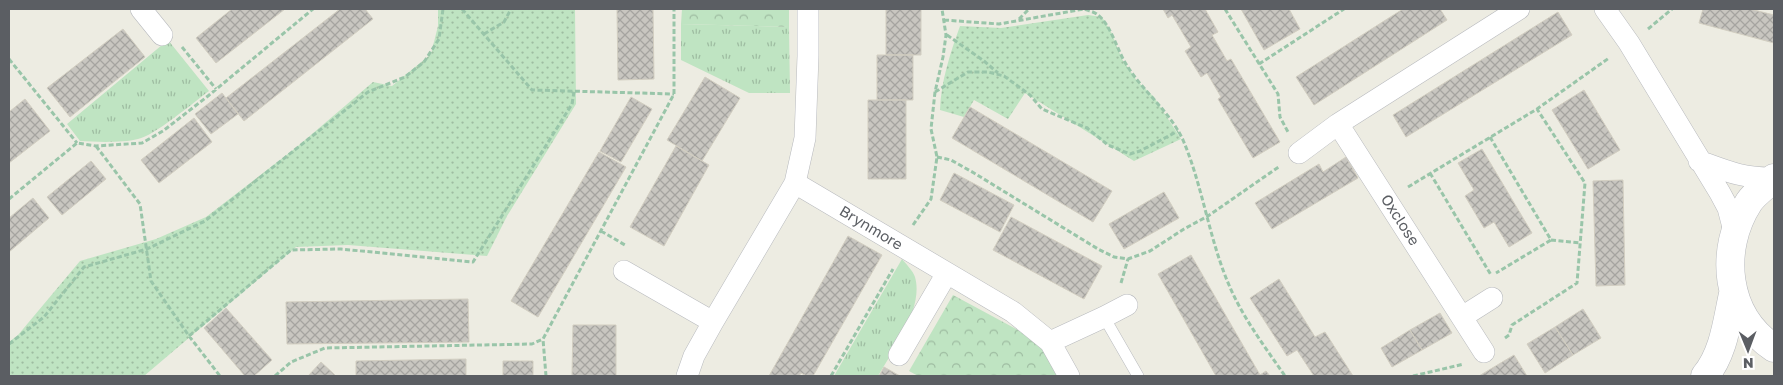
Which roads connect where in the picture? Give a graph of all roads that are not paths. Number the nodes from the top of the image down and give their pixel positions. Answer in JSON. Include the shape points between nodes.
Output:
{"nodes":[{"id":1,"x":141,"y":9,"type":"edge"},
{"id":2,"x":808,"y":9,"type":"edge"},
{"id":3,"x":1517,"y":9,"type":"edge"},
{"id":4,"x":1606,"y":9,"type":"edge"},
{"id":5,"x":162,"y":35,"type":"road end"},
{"id":6,"x":1338,"y":124,"type":"junction"},
{"id":7,"x":1299,"y":153,"type":"road end"},
{"id":8,"x":1700,"y":160,"type":"junction"},
{"id":9,"x":1774,"y":178,"type":"edge"},
{"id":10,"x":795,"y":183,"type":"junction"},
{"id":11,"x":1734,"y":231,"type":"junction"},
{"id":12,"x":624,"y":271,"type":"dead end"},
{"id":13,"x":947,"y":274,"type":"junction"},
{"id":14,"x":1733,"y":294,"type":"junction"},
{"id":15,"x":1492,"y":298,"type":"road end"},
{"id":16,"x":1127,"y":305,"type":"dead end"},
{"id":17,"x":1104,"y":317,"type":"junction"},
{"id":18,"x":1462,"y":317,"type":"junction"},
{"id":19,"x":713,"y":322,"type":"junction"},
{"id":20,"x":1050,"y":342,"type":"junction"},
{"id":21,"x":1774,"y":348,"type":"edge"},
{"id":22,"x":1484,"y":352,"type":"road end"},
{"id":23,"x":899,"y":355,"type":"dead end"},
{"id":24,"x":687,"y":376,"type":"edge"},
{"id":25,"x":1069,"y":376,"type":"edge"},
{"id":26,"x":1138,"y":376,"type":"edge"},
{"id":27,"x":1706,"y":376,"type":"edge"}],
"edges":[{"from":1,"to":5,"type":"street"},
{"from":2,"to":10,"type":"street","via":[[805,138]]},
{"from":3,"to":6,"type":"street"},
{"from":4,"to":8,"type":"street"},
{"from":6,"to":7,"type":"street"},
{"from":6,"to":18,"type":"street","name":"Oxclose"},
{"from":8,"to":9,"type":"street","via":[[1736,175]]},
{"from":8,"to":11,"type":"street","via":[[1728,208]]},
{"from":9,"to":11,"type":"street","via":[[1750,201]]},
{"from":10,"to":13,"type":"street","name":"Brynmore"},
{"from":10,"to":19,"type":"street"},
{"from":11,"to":14,"type":"street","via":[[1729,264]]},
{"from":12,"to":19,"type":"street"},
{"from":13,"to":20,"type":"street","name":"Brynmore","via":[[1013,312]]},
{"from":13,"to":23,"type":"street"},
{"from":14,"to":21,"type":"street","via":[[1746,320],[1764,342]]},
{"from":14,"to":27,"type":"street","via":[[1723,341]]},
{"from":15,"to":18,"type":"street"},
{"from":16,"to":17,"type":"street"},
{"from":17,"to":20,"type":"street"},
{"from":17,"to":26,"type":"lane"},
{"from":18,"to":22,"type":"street","name":"Oxclose"},
{"from":19,"to":24,"type":"street"},
{"from":20,"to":25,"type":"street","name":"Brynmore"}]}
